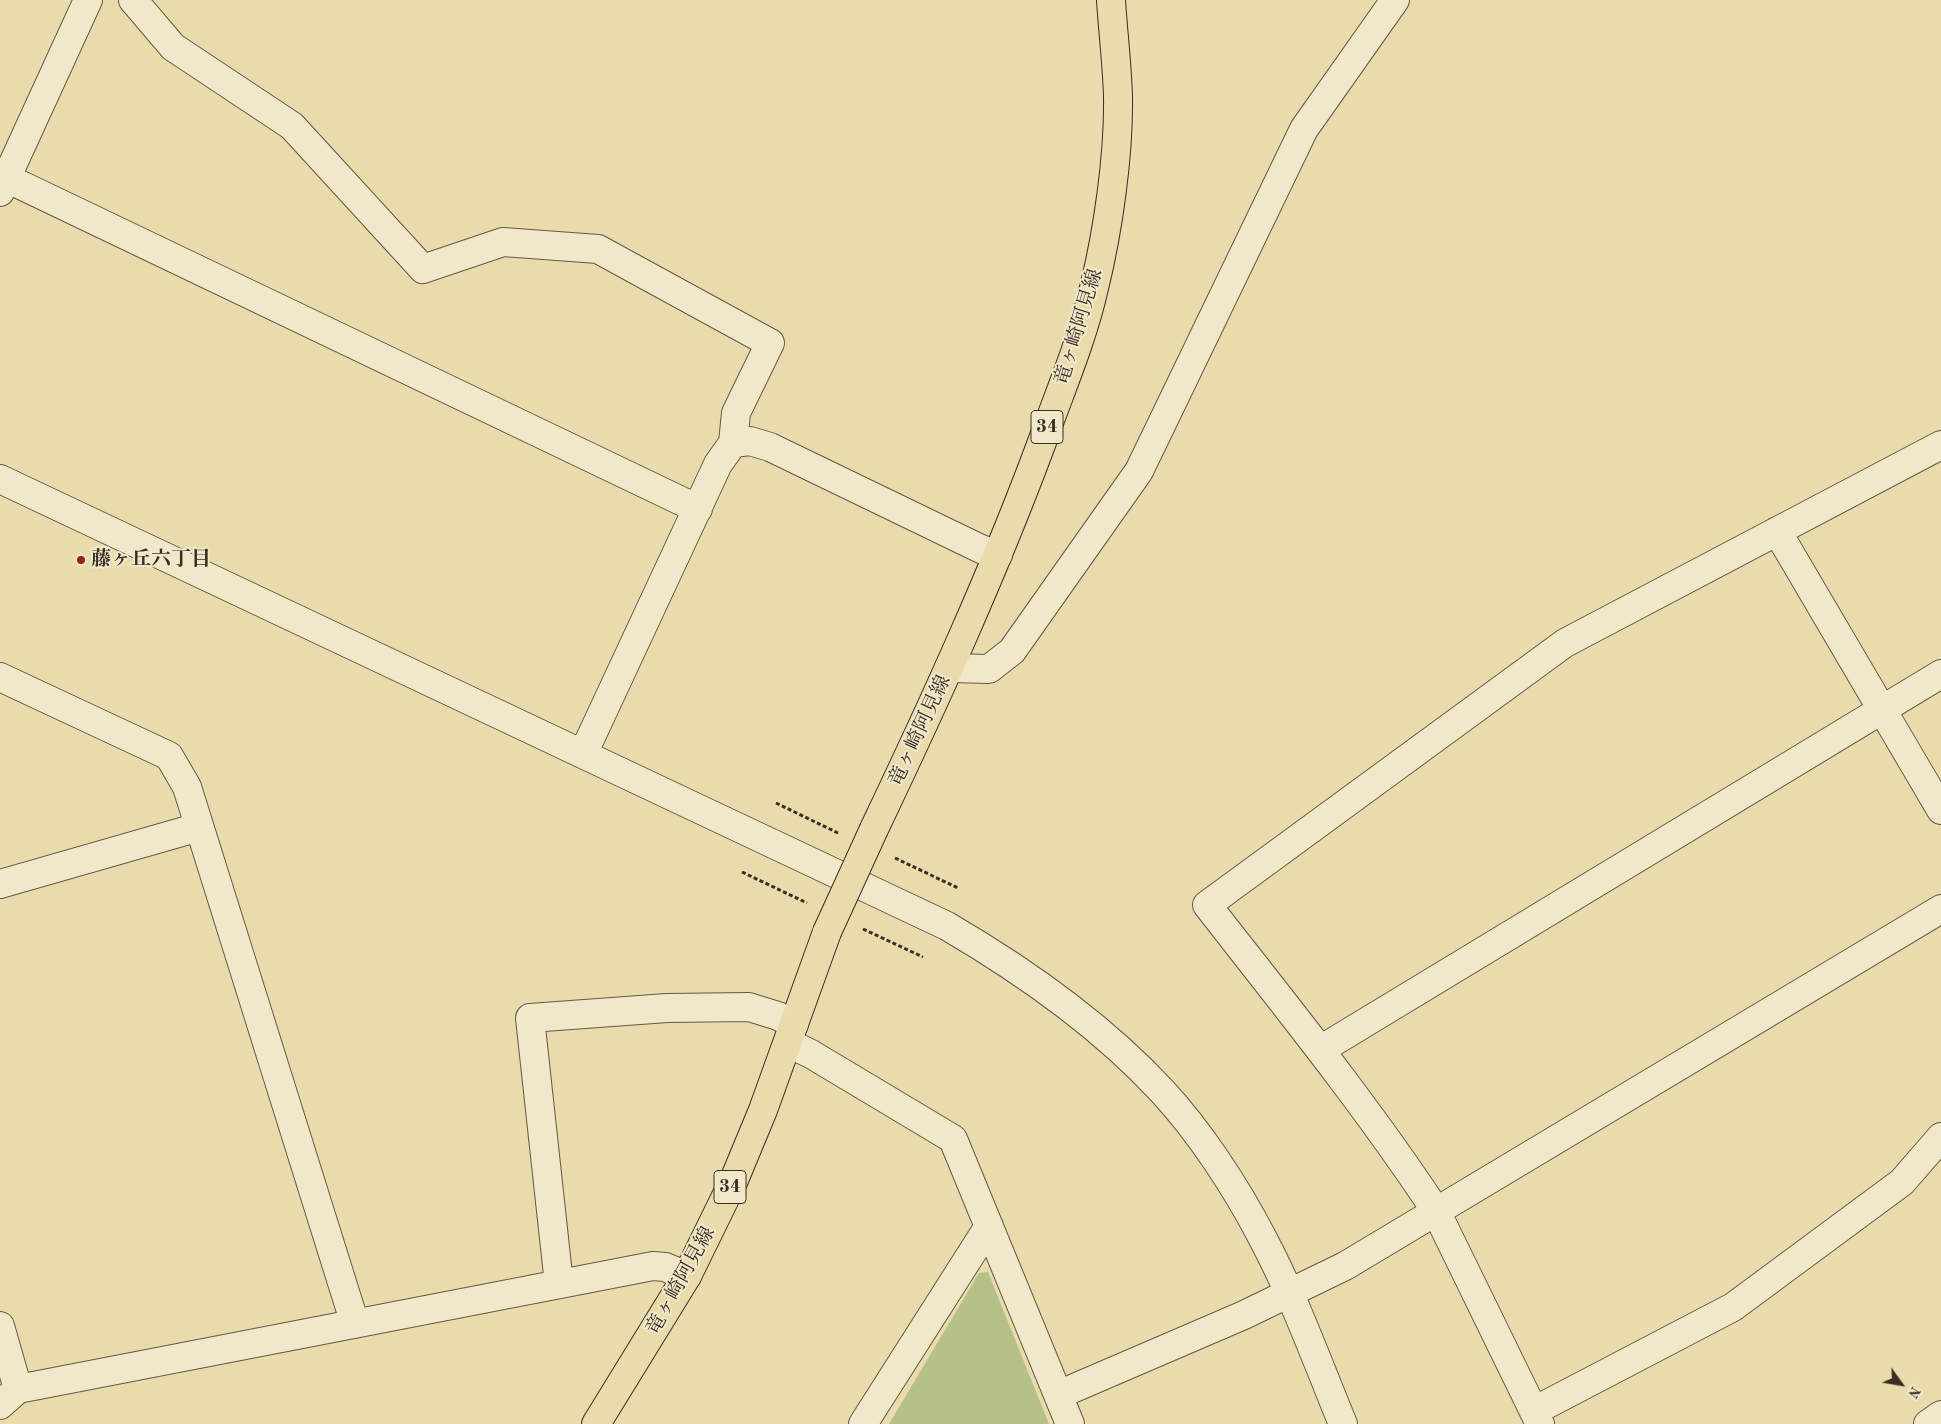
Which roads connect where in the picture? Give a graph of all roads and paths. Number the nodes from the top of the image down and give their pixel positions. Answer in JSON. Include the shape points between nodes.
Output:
{"nodes":[{"id":1,"x":88,"y":0,"type":"edge"},
{"id":2,"x":133,"y":0,"type":"edge"},
{"id":3,"x":1111,"y":0,"type":"edge"},
{"id":4,"x":1395,"y":0,"type":"edge"},
{"id":5,"x":2,"y":182,"type":"edge"},
{"id":6,"x":733,"y":443,"type":"junction"},
{"id":7,"x":1941,"y":445,"type":"edge"},
{"id":8,"x":0,"y":479,"type":"edge"},
{"id":9,"x":698,"y":509,"type":"junction"},
{"id":10,"x":1777,"y":531,"type":"junction"},
{"id":11,"x":998,"y":555,"type":"junction"},
{"id":12,"x":950,"y":668,"type":"junction"},
{"id":13,"x":1941,"y":674,"type":"edge"},
{"id":14,"x":0,"y":677,"type":"edge"},
{"id":15,"x":1881,"y":709,"type":"junction"},
{"id":16,"x":584,"y":754,"type":"junction"},
{"id":17,"x":776,"y":803,"type":"dead end"},
{"id":18,"x":1941,"y":810,"type":"edge"},
{"id":19,"x":198,"y":827,"type":"junction"},
{"id":20,"x":842,"y":835,"type":"dead end"},
{"id":21,"x":891,"y":856,"type":"dead end"},
{"id":22,"x":742,"y":872,"type":"dead end"},
{"id":23,"x":0,"y":884,"type":"edge"},
{"id":24,"x":958,"y":888,"type":"dead end"},
{"id":25,"x":809,"y":904,"type":"dead end"},
{"id":26,"x":1941,"y":909,"type":"edge"},
{"id":27,"x":857,"y":926,"type":"dead end"},
{"id":28,"x":924,"y":957,"type":"dead end"},
{"id":29,"x":791,"y":1034,"type":"junction"},
{"id":30,"x":1320,"y":1050,"type":"junction"},
{"id":31,"x":1941,"y":1137,"type":"edge"},
{"id":32,"x":1436,"y":1211,"type":"junction"},
{"id":33,"x":989,"y":1226,"type":"junction"},
{"id":34,"x":687,"y":1276,"type":"junction"},
{"id":35,"x":559,"y":1284,"type":"junction"},
{"id":36,"x":1289,"y":1293,"type":"junction"},
{"id":37,"x":355,"y":1324,"type":"junction"},
{"id":38,"x":0,"y":1326,"type":"edge"},
{"id":39,"x":1058,"y":1395,"type":"junction"},
{"id":40,"x":9,"y":1397,"type":"edge"},
{"id":41,"x":0,"y":1410,"type":"edge"},
{"id":42,"x":1941,"y":1415,"type":"edge"},
{"id":43,"x":1537,"y":1418,"type":"edge"},
{"id":44,"x":3,"y":1424,"type":"edge"},
{"id":45,"x":596,"y":1424,"type":"edge"},
{"id":46,"x":863,"y":1424,"type":"edge"},
{"id":47,"x":1070,"y":1424,"type":"edge"},
{"id":48,"x":1343,"y":1424,"type":"edge"},
{"id":49,"x":1928,"y":1424,"type":"edge"}],
"edges":[{"from":1,"to":5,"type":"street"},
{"from":2,"to":6,"type":"street","via":[[173,47],[292,126],[423,269],[504,242],[598,249],[770,343],[736,413]]},
{"from":3,"to":11,"type":"main road","name":"竜ヶ崎阿見線","number":"34","via":[[1118,97],[1106,224],[1094,288],[1076,349]]},
{"from":4,"to":12,"type":"street","via":[[1304,129],[1139,471],[1012,651],[988,669]]},
{"from":5,"to":9,"type":"street"},
{"from":6,"to":9,"type":"street","via":[[718,464]]},
{"from":6,"to":11,"type":"street","via":[[750,441],[770,447]]},
{"from":7,"to":10,"type":"street"},
{"from":8,"to":16,"type":"street"},
{"from":9,"to":16,"type":"street"},
{"from":10,"to":15,"type":"street"},
{"from":10,"to":30,"type":"street","via":[[1565,643],[1207,905]]},
{"from":11,"to":12,"type":"main road","name":"竜ヶ崎阿見線","number":"34"},
{"from":12,"to":29,"type":"main road","name":"竜ヶ崎阿見線","number":"34","bridge":true,"via":[[827,932]]},
{"from":13,"to":15,"type":"street"},
{"from":14,"to":19,"type":"street","via":[[169,756],[187,787]]},
{"from":15,"to":18,"type":"street"},
{"from":15,"to":30,"type":"street"},
{"from":16,"to":36,"type":"street","via":[[947,926],[1034,980],[1107,1038],[1162,1091],[1211,1153],[1262,1237]]},
{"from":17,"to":20,"type":"path"},
{"from":19,"to":23,"type":"street"},
{"from":19,"to":37,"type":"street"},
{"from":21,"to":24,"type":"path"},
{"from":22,"to":25,"type":"path"},
{"from":26,"to":32,"type":"street"},
{"from":27,"to":28,"type":"path"},
{"from":29,"to":33,"type":"street","via":[[812,1054],[953,1139]]},
{"from":29,"to":34,"type":"main road","name":"竜ヶ崎阿見線","number":"34","via":[[734,1180]]},
{"from":29,"to":35,"type":"street","via":[[778,1016],[749,1007],[667,1008],[530,1018]]},
{"from":30,"to":32,"type":"street"},
{"from":31,"to":43,"type":"street","via":[[1902,1182],[1733,1307]]},
{"from":32,"to":36,"type":"street","via":[[1345,1266]]},
{"from":32,"to":43,"type":"street"},
{"from":33,"to":39,"type":"street"},
{"from":33,"to":46,"type":"street"},
{"from":34,"to":35,"type":"street","via":[[653,1266]]},
{"from":34,"to":45,"type":"main road","name":"竜ヶ崎阿見線","number":"34"},
{"from":35,"to":37,"type":"street"},
{"from":36,"to":39,"type":"street","via":[[1216,1328]]},
{"from":36,"to":48,"type":"street"},
{"from":37,"to":40,"type":"street"},
{"from":38,"to":40,"type":"street"},
{"from":39,"to":47,"type":"street"},
{"from":41,"to":44,"type":"street"},
{"from":42,"to":49,"type":"street"}]}
